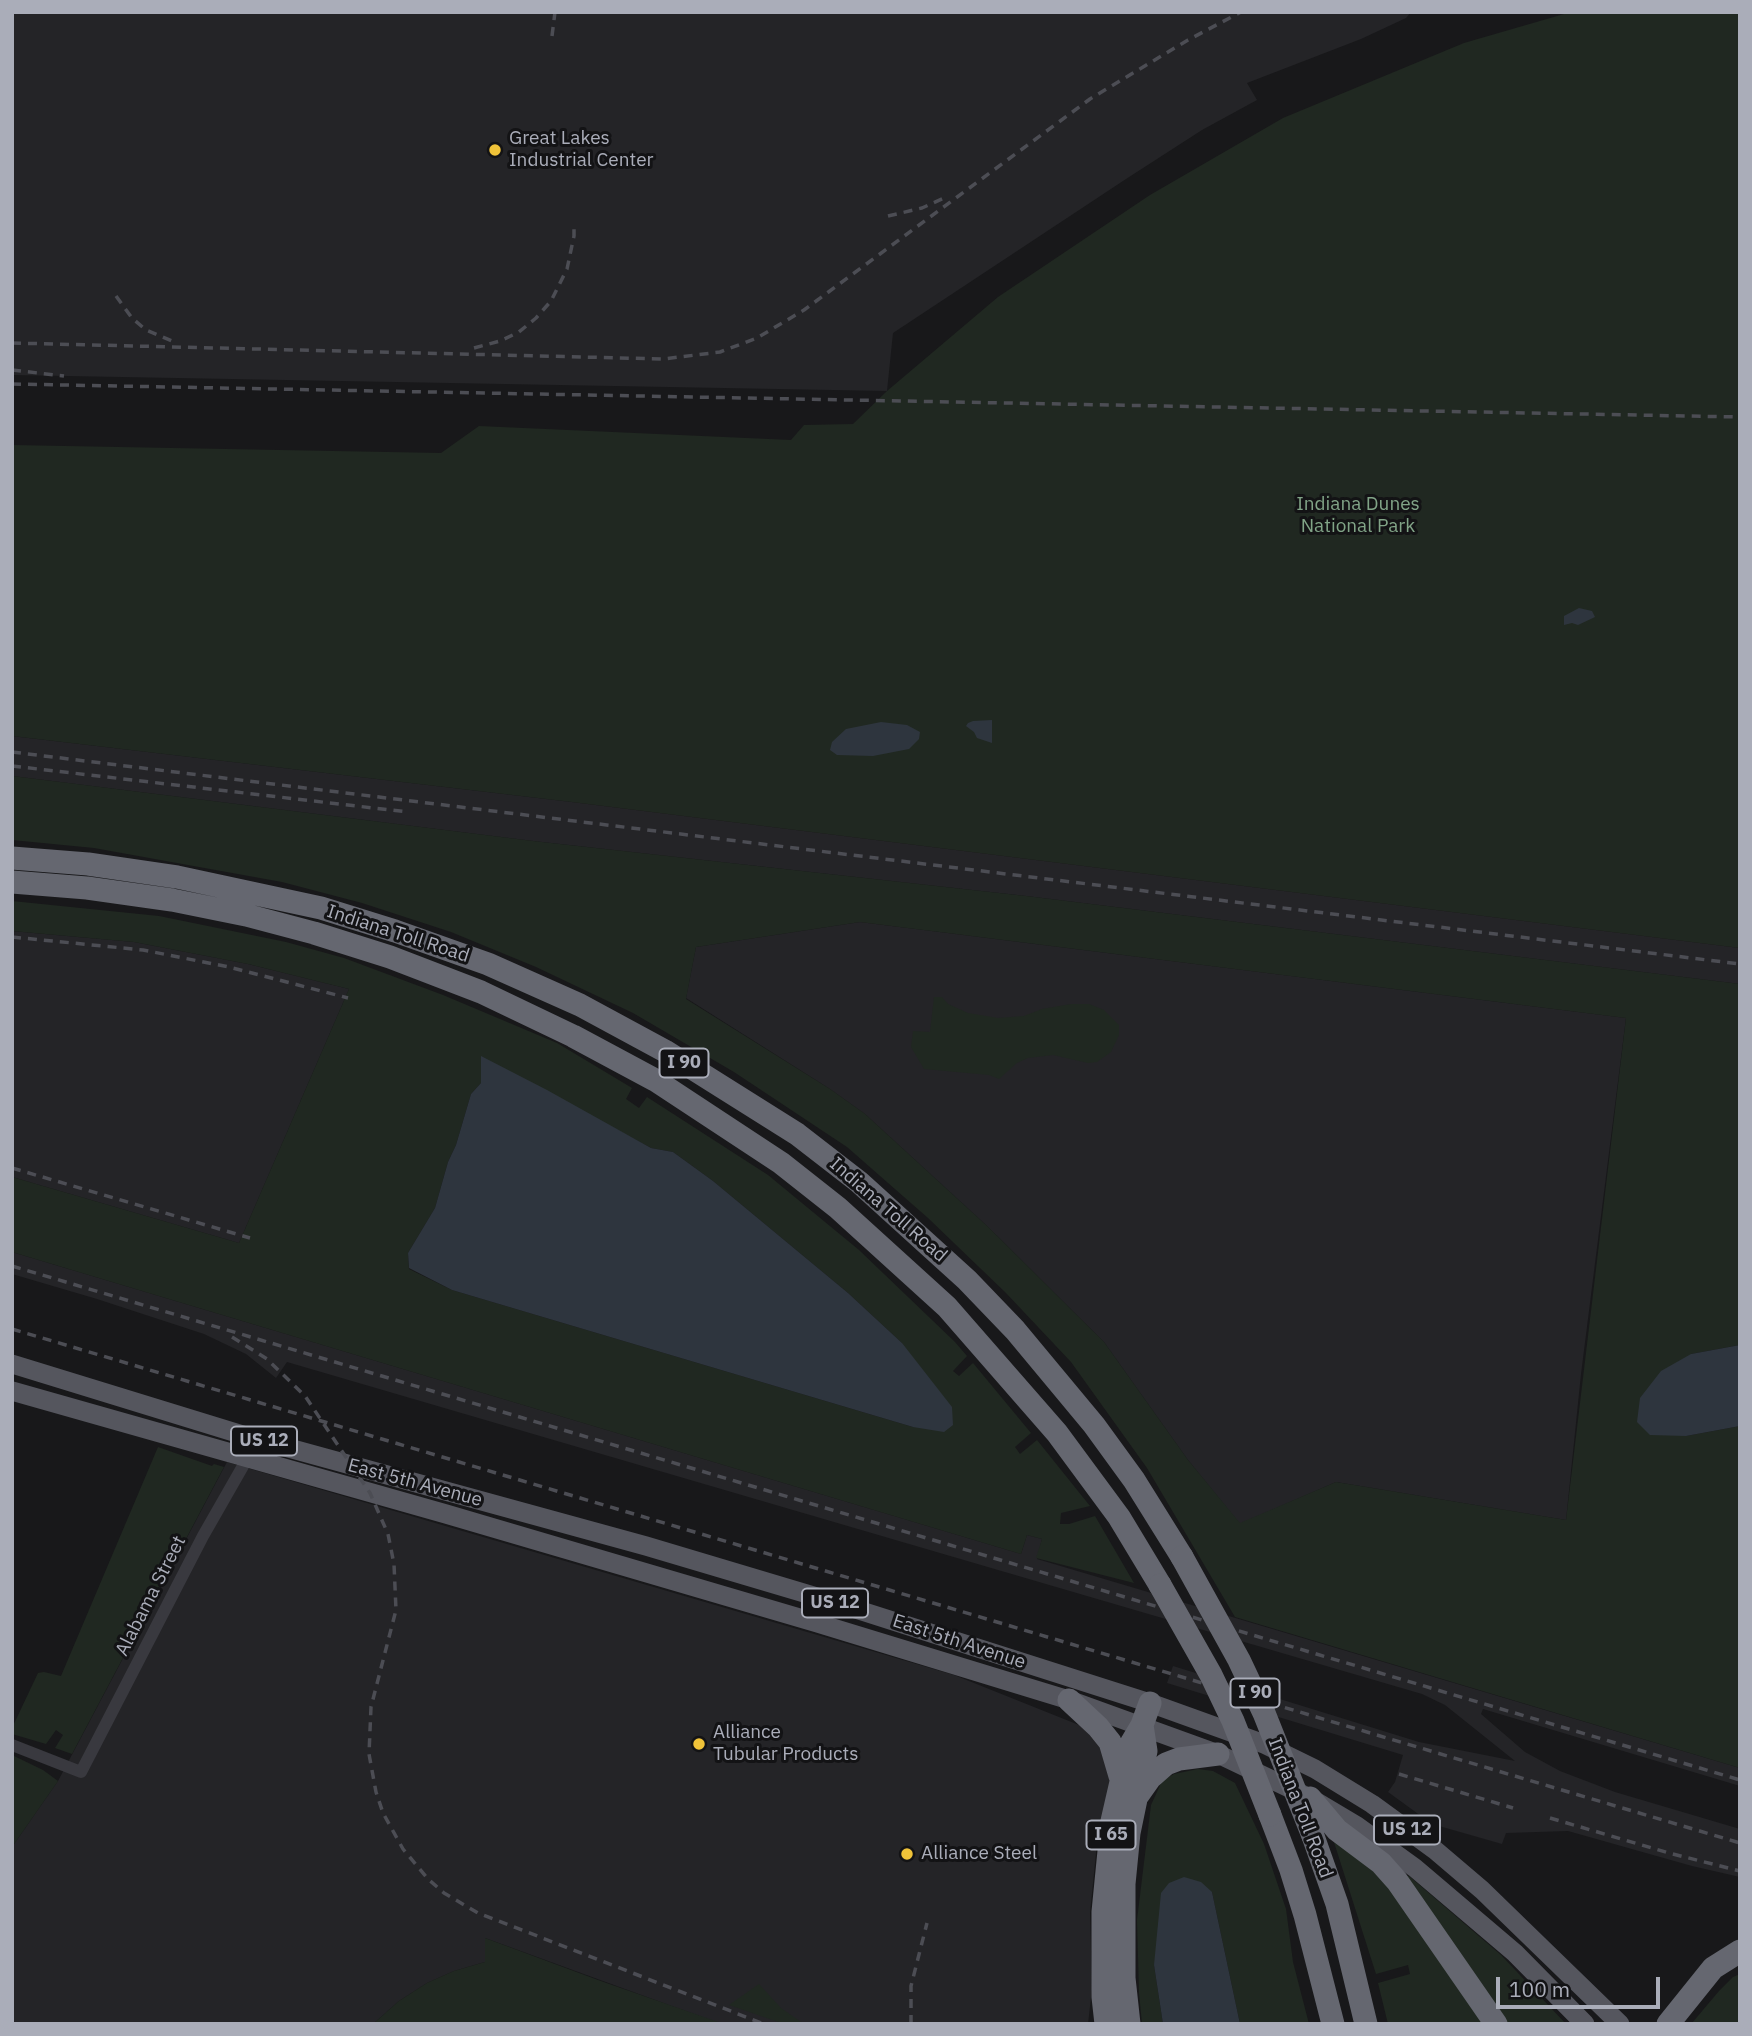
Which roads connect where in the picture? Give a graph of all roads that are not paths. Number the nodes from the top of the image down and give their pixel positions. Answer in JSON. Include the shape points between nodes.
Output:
{"nodes":[{"id":1,"x":12,"y":858,"type":"edge"},
{"id":2,"x":12,"y":882,"type":"edge"},
{"id":3,"x":12,"y":1364,"type":"edge"},
{"id":4,"x":12,"y":1391,"type":"edge"},
{"id":5,"x":256,"y":1439,"type":"junction"},
{"id":6,"x":247,"y":1459,"type":"junction"},
{"id":7,"x":1069,"y":1700,"type":"junction"},
{"id":8,"x":1150,"y":1703,"type":"junction"},
{"id":9,"x":1142,"y":1726,"type":"junction"},
{"id":10,"x":12,"y":1745,"type":"edge"},
{"id":11,"x":1218,"y":1755,"type":"junction"},
{"id":12,"x":1121,"y":1779,"type":"junction"},
{"id":13,"x":1136,"y":1797,"type":"junction"},
{"id":14,"x":1310,"y":1798,"type":"junction"},
{"id":15,"x":1102,"y":1950,"type":"junction"},
{"id":16,"x":1740,"y":1951,"type":"edge"},
{"id":17,"x":1740,"y":1964,"type":"edge"},
{"id":18,"x":1106,"y":2024,"type":"edge"},
{"id":19,"x":1118,"y":2024,"type":"edge"},
{"id":20,"x":1129,"y":2024,"type":"edge"},
{"id":21,"x":1333,"y":2024,"type":"edge"},
{"id":22,"x":1367,"y":2024,"type":"edge"},
{"id":23,"x":1496,"y":2024,"type":"edge"},
{"id":24,"x":1585,"y":2024,"type":"edge"},
{"id":25,"x":1620,"y":2024,"type":"edge"},
{"id":26,"x":1668,"y":2024,"type":"edge"},
{"id":27,"x":1681,"y":2024,"type":"edge"}],
"edges":[{"from":1,"to":22,"type":"highway","name":"Indiana Toll Road","number":"I 90","bridge":true,"via":[[177,877],[321,908],[488,964],[580,1005],[665,1051],[797,1135],[859,1182],[967,1280],[1023,1339],[1094,1425],[1182,1557],[1264,1713],[1313,1836]]},
{"from":2,"to":21,"type":"highway","name":"Indiana Toll Road","number":"I 90","bridge":true,"via":[[87,888],[246,915],[390,957],[481,992],[654,1080],[727,1126],[838,1208],[947,1307],[1057,1433],[1119,1517],[1233,1721],[1291,1870]]},
{"from":3,"to":5,"type":"main road","name":"East 5th Avenue","number":"US 12"},
{"from":4,"to":6,"type":"main road","name":"East 5th Avenue","number":"US 12"},
{"from":5,"to":6,"type":"street","name":"Alabama Street"},
{"from":5,"to":8,"type":"main road","name":"East 5th Avenue","number":"US 12","via":[[646,1546]]},
{"from":6,"to":7,"type":"main road","name":"East 5th Avenue","number":"US 12"},
{"from":6,"to":10,"type":"street","name":"Alabama Street","via":[[81,1772]]},
{"from":7,"to":9,"type":"main road","name":"East 5th Avenue","number":"US 12"},
{"from":7,"to":12,"type":"highway","via":[[1110,1742]]},
{"from":8,"to":9,"type":"highway","number":"I 65"},
{"from":8,"to":25,"type":"main road","name":"East 5th Avenue","number":"US 12","via":[[1264,1744],[1371,1804],[1482,1890]]},
{"from":9,"to":11,"type":"main road","name":"East 5th Avenue","number":"US 12"},
{"from":9,"to":12,"type":"highway","number":"I 65","via":[[1129,1747]]},
{"from":9,"to":13,"type":"highway","number":"I 65","via":[[1146,1751]]},
{"from":11,"to":13,"type":"highway","via":[[1166,1764]]},
{"from":11,"to":14,"type":"main road","name":"East 5th Avenue","number":"US 12"},
{"from":12,"to":15,"type":"highway","number":"I 65","via":[[1106,1870]]},
{"from":13,"to":20,"type":"highway","number":"I 65","via":[[1122,1912]]},
{"from":14,"to":23,"type":"highway","via":[[1337,1830],[1397,1881]]},
{"from":14,"to":24,"type":"main road","name":"East 5th Avenue","number":"US 12","via":[[1357,1826],[1464,1907]]},
{"from":15,"to":18,"type":"highway","number":"I 65"},
{"from":15,"to":19,"type":"highway","via":[[1113,1956]]},
{"from":16,"to":26,"type":"highway","via":[[1696,1985]]},
{"from":17,"to":27,"type":"highway","via":[[1706,1991]]}]}
